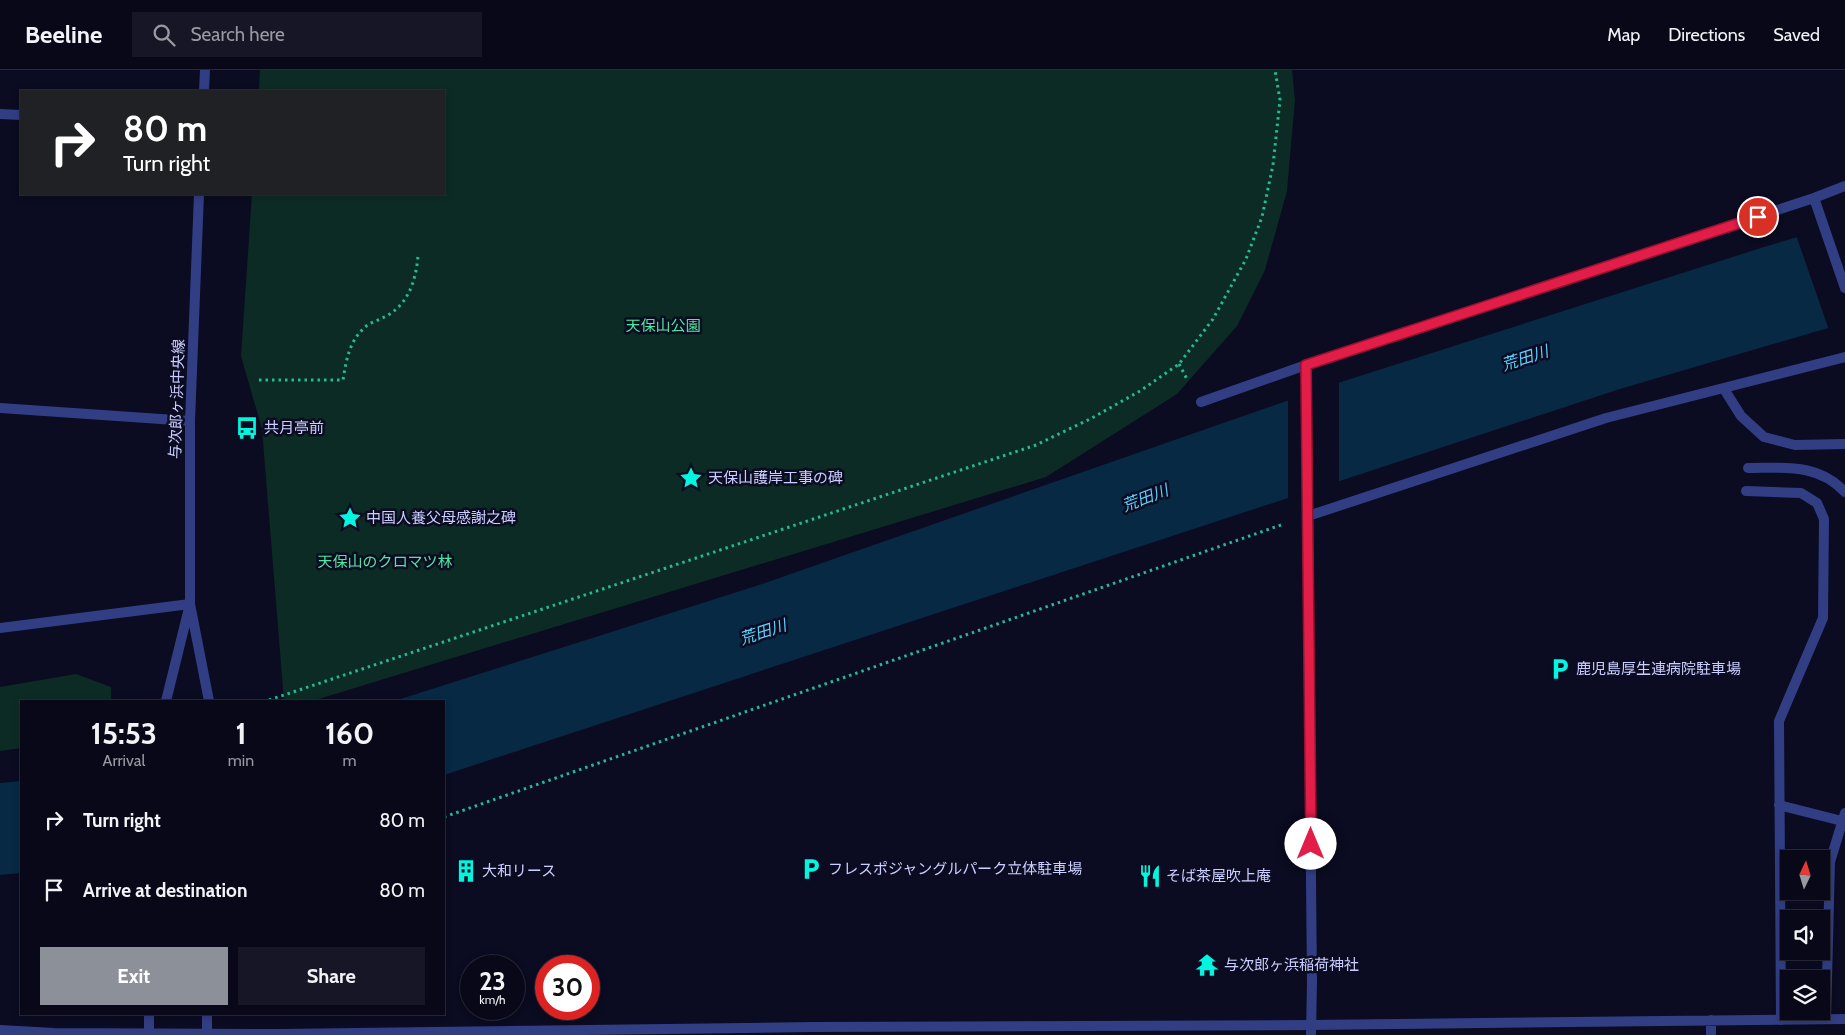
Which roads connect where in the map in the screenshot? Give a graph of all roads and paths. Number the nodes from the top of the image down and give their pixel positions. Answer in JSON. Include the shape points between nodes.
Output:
{"nodes":[{"id":1,"x":205,"y":70,"type":"edge"},
{"id":2,"x":1275,"y":70,"type":"edge"},
{"id":3,"x":204,"y":90,"type":"edge"},
{"id":4,"x":0,"y":114,"type":"edge"},
{"id":5,"x":20,"y":115,"type":"edge"},
{"id":6,"x":1845,"y":186,"type":"edge"},
{"id":7,"x":199,"y":195,"type":"edge"},
{"id":8,"x":1814,"y":198,"type":"junction"},
{"id":9,"x":418,"y":256,"type":"dead end"},
{"id":10,"x":1845,"y":288,"type":"edge"},
{"id":11,"x":1845,"y":357,"type":"edge"},
{"id":12,"x":1179,"y":364,"type":"junction"},
{"id":13,"x":1306,"y":365,"type":"junction"},
{"id":14,"x":259,"y":380,"type":"dead end"},
{"id":15,"x":1190,"y":382,"type":"dead end"},
{"id":16,"x":1724,"y":388,"type":"junction"},
{"id":17,"x":1201,"y":402,"type":"dead end"},
{"id":18,"x":0,"y":408,"type":"edge"},
{"id":19,"x":190,"y":421,"type":"junction"},
{"id":20,"x":1845,"y":444,"type":"edge"},
{"id":21,"x":1748,"y":468,"type":"dead end"},
{"id":22,"x":1746,"y":492,"type":"dead end"},
{"id":23,"x":1845,"y":492,"type":"edge"},
{"id":24,"x":1308,"y":516,"type":"junction"},
{"id":25,"x":190,"y":604,"type":"junction"},
{"id":26,"x":0,"y":628,"type":"edge"},
{"id":27,"x":166,"y":700,"type":"edge"},
{"id":28,"x":209,"y":700,"type":"edge"},
{"id":29,"x":269,"y":700,"type":"edge"},
{"id":30,"x":1779,"y":805,"type":"junction"},
{"id":31,"x":445,"y":817,"type":"edge"},
{"id":32,"x":1844,"y":817,"type":"edge"},
{"id":33,"x":1781,"y":970,"type":"edge"},
{"id":34,"x":1827,"y":970,"type":"edge"},
{"id":35,"x":149,"y":1015,"type":"edge"},
{"id":36,"x":207,"y":1015,"type":"edge"},
{"id":37,"x":1830,"y":1019,"type":"edge"},
{"id":38,"x":1845,"y":1019,"type":"edge"},
{"id":39,"x":1711,"y":1020,"type":"junction"},
{"id":40,"x":1780,"y":1020,"type":"edge"},
{"id":41,"x":0,"y":1030,"type":"edge"},
{"id":42,"x":1311,"y":1030,"type":"edge"},
{"id":43,"x":813,"y":1031,"type":"edge"},
{"id":44,"x":149,"y":1034,"type":"edge"},
{"id":45,"x":207,"y":1034,"type":"edge"},
{"id":46,"x":1711,"y":1035,"type":"edge"}],
"edges":[{"from":1,"to":3,"type":"street"},
{"from":2,"to":12,"type":"path","via":[[1280,100],[1273,164],[1262,218],[1246,258],[1213,320]]},
{"from":4,"to":5,"type":"street"},
{"from":6,"to":8,"type":"street"},
{"from":7,"to":19,"type":"street","name":"与次郎ヶ浜中央線"},
{"from":8,"to":10,"type":"street"},
{"from":8,"to":13,"type":"street"},
{"from":9,"to":14,"type":"path","via":[[410,292],[390,314],[364,328],[348,352],[343,380]]},
{"from":11,"to":16,"type":"street"},
{"from":12,"to":15,"type":"path"},
{"from":12,"to":29,"type":"path","via":[[1140,391],[1036,445]]},
{"from":13,"to":17,"type":"street"},
{"from":13,"to":24,"type":"street"},
{"from":16,"to":20,"type":"street","via":[[1741,416],[1764,437],[1795,444]]},
{"from":16,"to":24,"type":"street","via":[[1606,418]]},
{"from":18,"to":19,"type":"street"},
{"from":19,"to":25,"type":"street","name":"与次郎ヶ浜中央線"},
{"from":21,"to":23,"type":"street","via":[[1802,468],[1826,476]]},
{"from":22,"to":30,"type":"street","via":[[1801,493],[1817,503],[1824,519],[1823,618],[1779,721]]},
{"from":24,"to":31,"type":"path"},
{"from":24,"to":42,"type":"street"},
{"from":25,"to":26,"type":"street"},
{"from":25,"to":27,"type":"street","name":"与次郎ヶ浜中央線"},
{"from":25,"to":28,"type":"street","name":"与次郎ヶ浜中央線"},
{"from":30,"to":32,"type":"street"},
{"from":30,"to":33,"type":"street"},
{"from":32,"to":34,"type":"street","via":[[1830,862]]},
{"from":35,"to":44,"type":"street"},
{"from":36,"to":45,"type":"street"},
{"from":37,"to":38,"type":"street"},
{"from":39,"to":40,"type":"street"},
{"from":39,"to":42,"type":"street"},
{"from":39,"to":46,"type":"street"},
{"from":41,"to":44,"type":"street"},
{"from":42,"to":43,"type":"street"},
{"from":43,"to":45,"type":"street"},
{"from":44,"to":45,"type":"street"}]}
